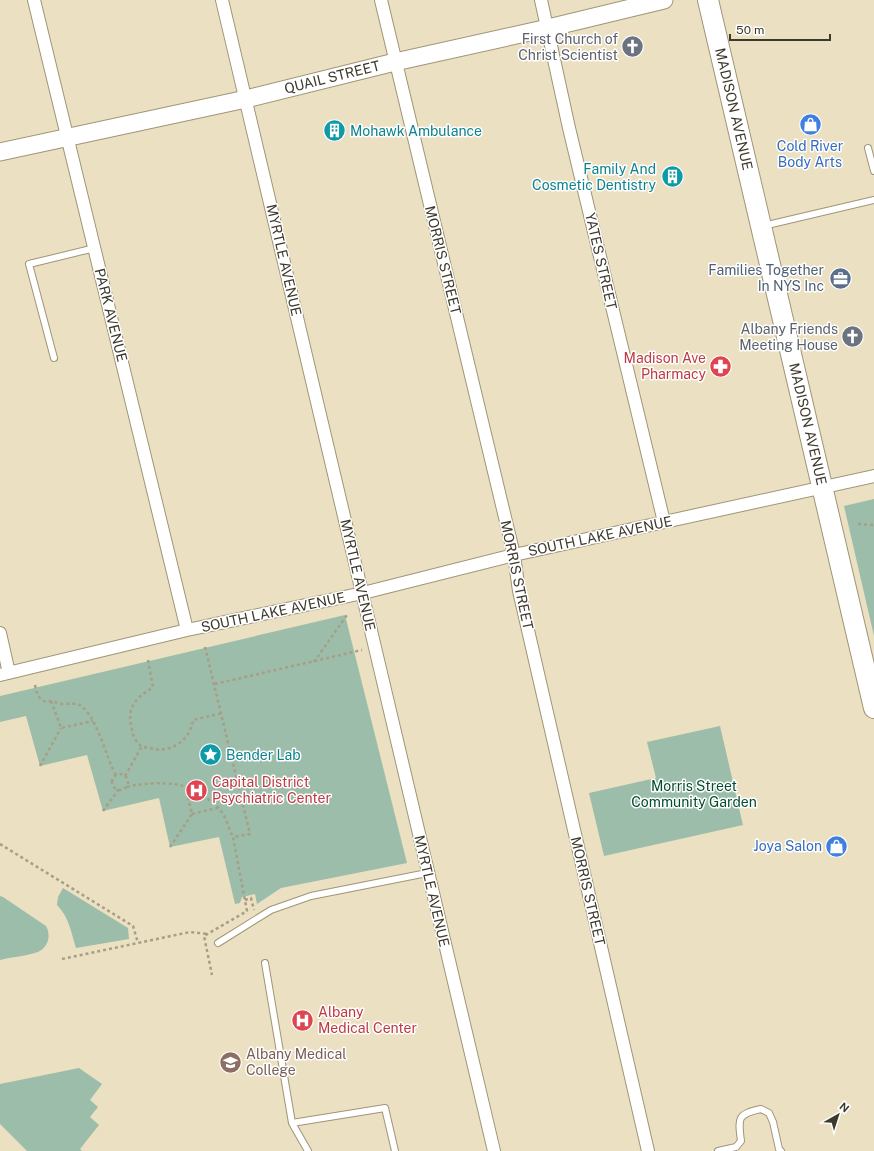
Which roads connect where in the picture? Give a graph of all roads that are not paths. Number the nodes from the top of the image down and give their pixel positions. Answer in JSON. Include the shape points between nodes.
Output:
{"nodes":[{"id":1,"x":34,"y":0,"type":"edge"},
{"id":2,"x":222,"y":0,"type":"edge"},
{"id":3,"x":381,"y":0,"type":"edge"},
{"id":4,"x":541,"y":0,"type":"edge"},
{"id":5,"x":664,"y":0,"type":"edge"},
{"id":6,"x":708,"y":0,"type":"edge"},
{"id":7,"x":548,"y":28,"type":"junction"},
{"id":8,"x":395,"y":62,"type":"junction"},
{"id":9,"x":246,"y":99,"type":"junction"},
{"id":10,"x":68,"y":137,"type":"junction"},
{"id":11,"x":868,"y":148,"type":"dead end"},
{"id":12,"x":0,"y":152,"type":"edge"},
{"id":13,"x":874,"y":172,"type":"edge"},
{"id":14,"x":874,"y":200,"type":"edge"},
{"id":15,"x":761,"y":226,"type":"junction"},
{"id":16,"x":95,"y":248,"type":"junction"},
{"id":17,"x":54,"y":358,"type":"dead end"},
{"id":18,"x":874,"y":476,"type":"edge"},
{"id":19,"x":822,"y":488,"type":"junction"},
{"id":20,"x":664,"y":522,"type":"junction"},
{"id":21,"x":514,"y":555,"type":"junction"},
{"id":22,"x":363,"y":593,"type":"junction"},
{"id":23,"x":187,"y":630,"type":"junction"},
{"id":24,"x":0,"y":634,"type":"edge"},
{"id":25,"x":5,"y":674,"type":"edge"},
{"id":26,"x":874,"y":708,"type":"edge"},
{"id":27,"x":427,"y":873,"type":"junction"},
{"id":28,"x":218,"y":943,"type":"dead end"},
{"id":29,"x":264,"y":963,"type":"dead end"},
{"id":30,"x":292,"y":1123,"type":"junction"},
{"id":31,"x":308,"y":1151,"type":"edge"},
{"id":32,"x":395,"y":1151,"type":"edge"},
{"id":33,"x":494,"y":1151,"type":"edge"},
{"id":34,"x":648,"y":1151,"type":"edge"},
{"id":35,"x":718,"y":1151,"type":"edge"},
{"id":36,"x":781,"y":1151,"type":"edge"}],
"edges":[{"from":1,"to":10,"type":"street","name":"PARK AVENUE"},
{"from":2,"to":9,"type":"street","name":"MYRTLE AVENUE"},
{"from":3,"to":8,"type":"street","name":"MORRIS STREET"},
{"from":4,"to":7,"type":"street","name":"YATES STREET"},
{"from":5,"to":7,"type":"street","name":"QUAIL STREET"},
{"from":6,"to":15,"type":"main road","name":"MADISON AVENUE"},
{"from":7,"to":8,"type":"street","name":"QUAIL STREET"},
{"from":7,"to":20,"type":"street","name":"YATES STREET","via":[[569,128]]},
{"from":8,"to":9,"type":"street","name":"QUAIL STREET"},
{"from":8,"to":21,"type":"street","name":"MORRIS STREET"},
{"from":9,"to":10,"type":"street","name":"QUAIL STREET"},
{"from":9,"to":22,"type":"street","name":"MYRTLE AVENUE"},
{"from":10,"to":12,"type":"street","name":"QUAIL STREET"},
{"from":10,"to":16,"type":"street","name":"PARK AVENUE"},
{"from":11,"to":13,"type":"lane"},
{"from":14,"to":15,"type":"lane"},
{"from":15,"to":19,"type":"main road","name":"MADISON AVENUE"},
{"from":16,"to":17,"type":"lane","via":[[29,264]]},
{"from":16,"to":23,"type":"street","name":"PARK AVENUE"},
{"from":18,"to":19,"type":"street","name":"SOUTH LAKE AVENUE"},
{"from":19,"to":20,"type":"street","name":"SOUTH LAKE AVENUE"},
{"from":19,"to":26,"type":"main road","name":"MADISON AVENUE"},
{"from":20,"to":21,"type":"street","name":"SOUTH LAKE AVENUE"},
{"from":21,"to":22,"type":"street","name":"SOUTH LAKE AVENUE"},
{"from":21,"to":34,"type":"street","name":"MORRIS STREET","via":[[520,598]]},
{"from":22,"to":23,"type":"street","name":"SOUTH LAKE AVENUE"},
{"from":22,"to":27,"type":"street","name":"MYRTLE AVENUE"},
{"from":23,"to":25,"type":"street","name":"SOUTH LAKE AVENUE"},
{"from":24,"to":25,"type":"street"},
{"from":27,"to":28,"type":"lane","via":[[311,896],[271,910]]},
{"from":27,"to":33,"type":"street","name":"MYRTLE AVENUE"},
{"from":29,"to":30,"type":"lane"},
{"from":30,"to":31,"type":"lane"},
{"from":30,"to":32,"type":"lane","via":[[385,1108]]},
{"from":35,"to":36,"type":"lane","via":[[736,1147],[741,1141],[738,1122],[741,1116],[761,1109],[769,1113]]}]}
